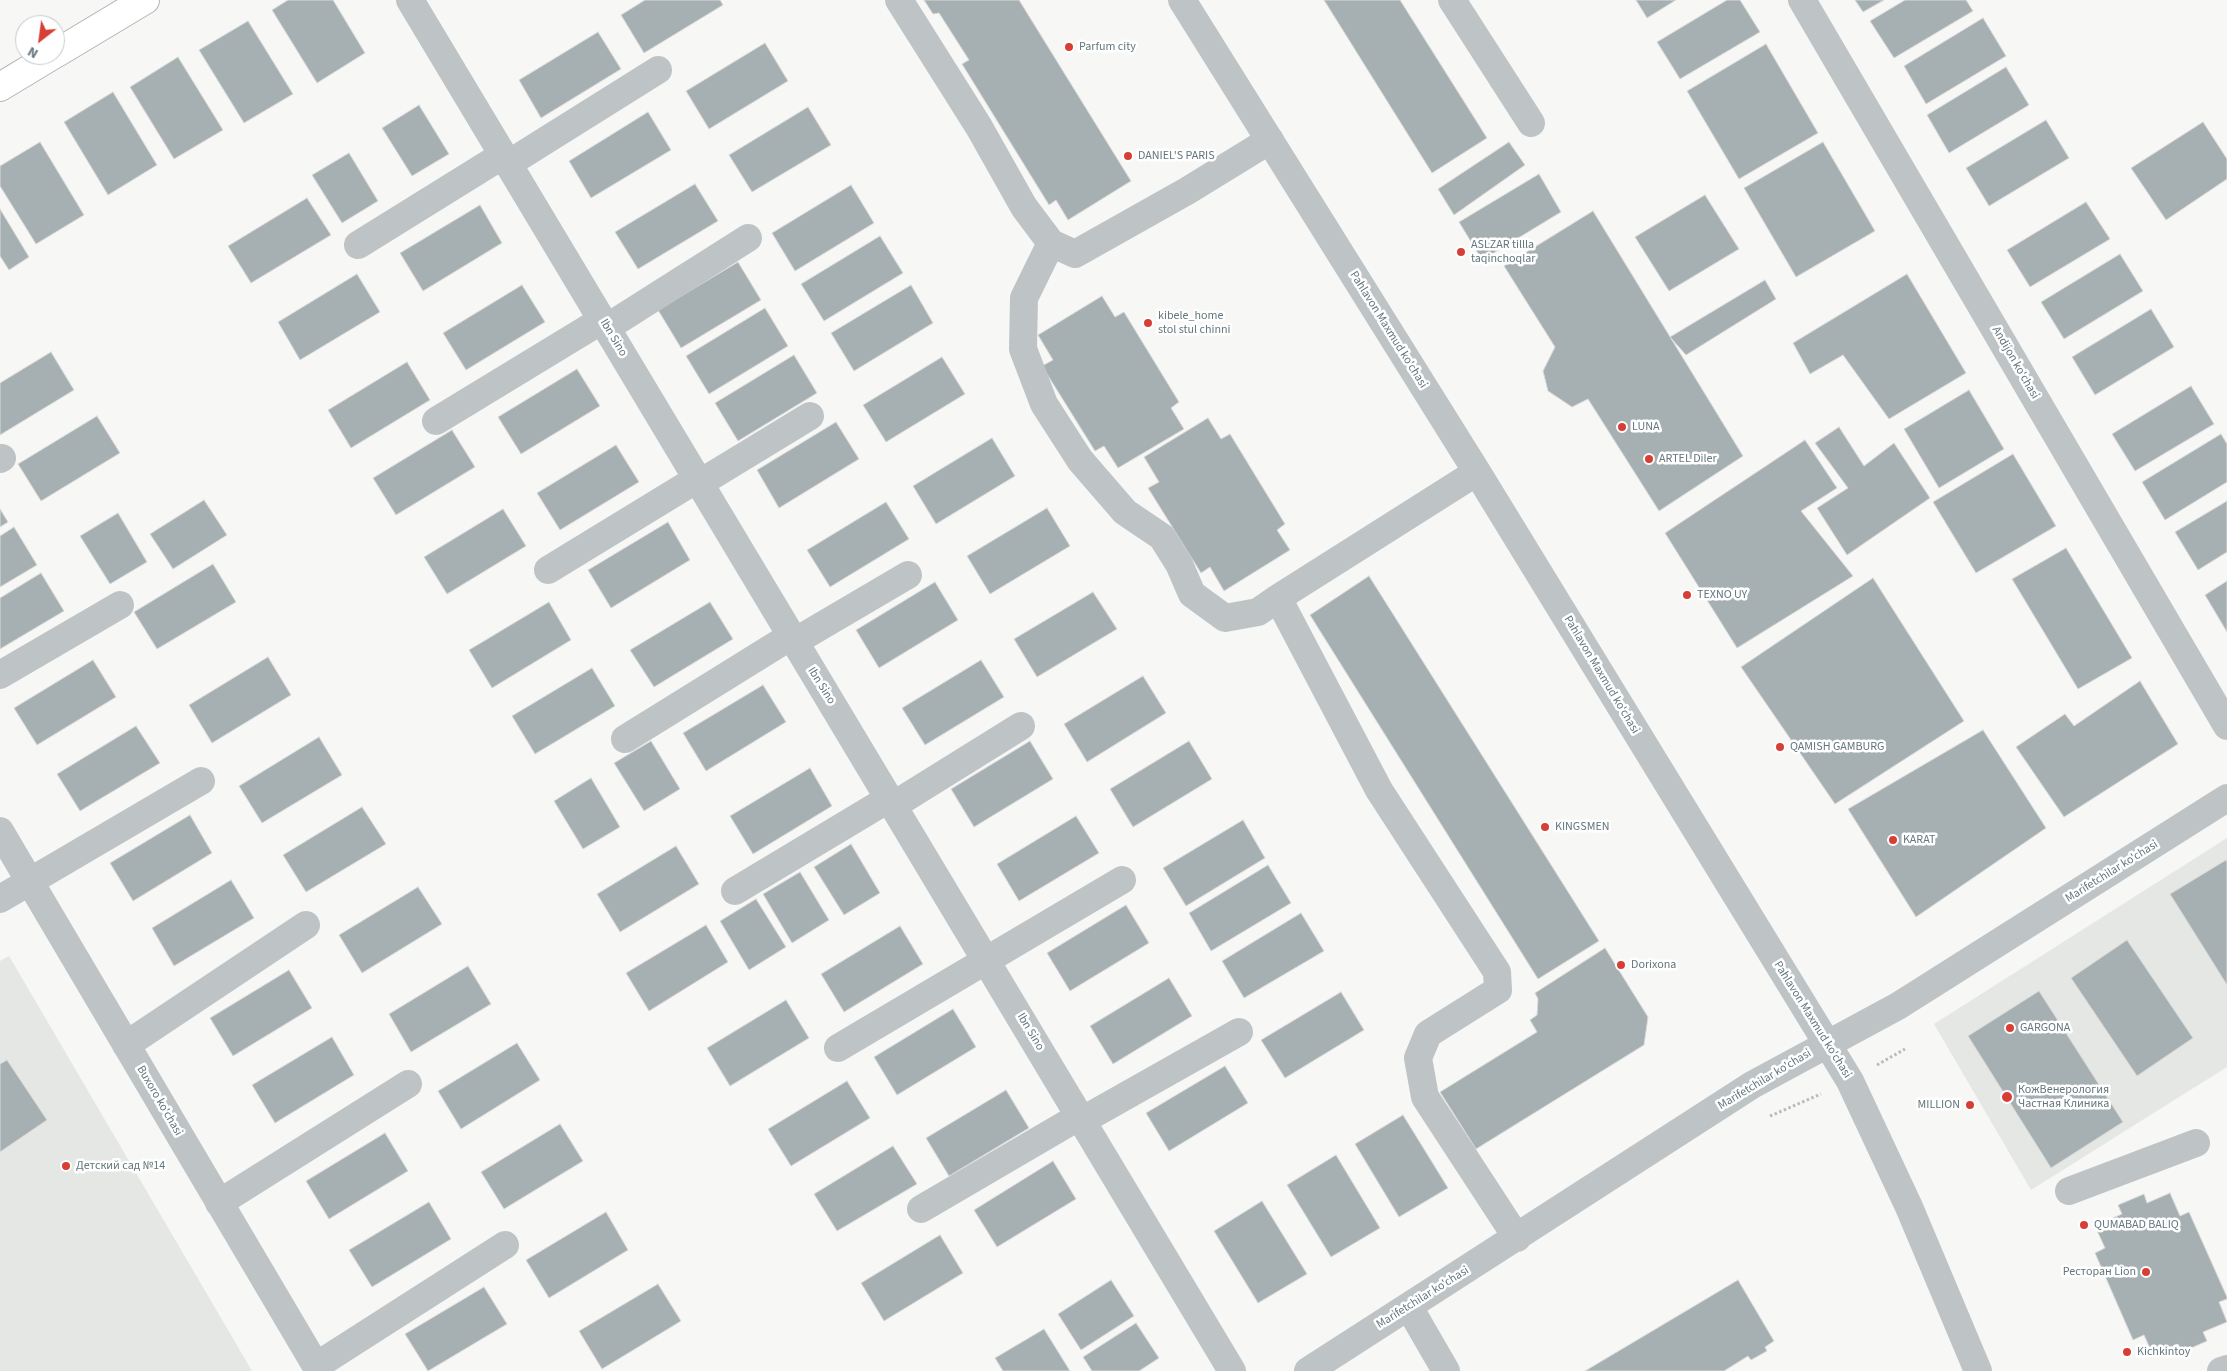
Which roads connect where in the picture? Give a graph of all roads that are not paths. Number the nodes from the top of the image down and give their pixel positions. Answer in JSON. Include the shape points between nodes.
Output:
{"nodes":[{"id":1,"x":145,"y":0,"type":"edge"},
{"id":2,"x":410,"y":0,"type":"edge"},
{"id":3,"x":898,"y":0,"type":"edge"},
{"id":4,"x":1182,"y":0,"type":"edge"},
{"id":5,"x":1452,"y":0,"type":"edge"},
{"id":6,"x":1802,"y":0,"type":"edge"},
{"id":7,"x":65,"y":47,"type":"edge"},
{"id":8,"x":36,"y":65,"type":"edge"},
{"id":9,"x":658,"y":70,"type":"dead end"},
{"id":10,"x":0,"y":87,"type":"edge"},
{"id":11,"x":1531,"y":123,"type":"dead end"},
{"id":12,"x":1270,"y":140,"type":"junction"},
{"id":13,"x":506,"y":160,"type":"junction"},
{"id":14,"x":748,"y":238,"type":"dead end"},
{"id":15,"x":1052,"y":243,"type":"junction"},
{"id":16,"x":358,"y":245,"type":"dead end"},
{"id":17,"x":604,"y":324,"type":"junction"},
{"id":18,"x":810,"y":416,"type":"dead end"},
{"id":19,"x":436,"y":421,"type":"dead end"},
{"id":20,"x":1477,"y":472,"type":"junction"},
{"id":21,"x":698,"y":481,"type":"junction"},
{"id":22,"x":548,"y":570,"type":"dead end"},
{"id":23,"x":908,"y":575,"type":"dead end"},
{"id":24,"x":1278,"y":598,"type":"junction"},
{"id":25,"x":120,"y":605,"type":"dead end"},
{"id":26,"x":793,"y":639,"type":"junction"},
{"id":27,"x":0,"y":675,"type":"edge"},
{"id":28,"x":1021,"y":726,"type":"dead end"},
{"id":29,"x":2227,"y":726,"type":"edge"},
{"id":30,"x":625,"y":739,"type":"dead end"},
{"id":31,"x":201,"y":780,"type":"dead end"},
{"id":32,"x":2227,"y":798,"type":"edge"},
{"id":33,"x":892,"y":802,"type":"junction"},
{"id":34,"x":0,"y":831,"type":"edge"},
{"id":35,"x":29,"y":880,"type":"junction"},
{"id":36,"x":1122,"y":880,"type":"dead end"},
{"id":37,"x":735,"y":891,"type":"dead end"},
{"id":38,"x":0,"y":899,"type":"edge"},
{"id":39,"x":306,"y":925,"type":"dead end"},
{"id":40,"x":987,"y":960,"type":"junction"},
{"id":41,"x":1238,"y":1032,"type":"dead end"},
{"id":42,"x":1826,"y":1044,"type":"junction"},
{"id":43,"x":126,"y":1045,"type":"junction"},
{"id":44,"x":838,"y":1048,"type":"dead end"},
{"id":45,"x":408,"y":1084,"type":"dead end"},
{"id":46,"x":1081,"y":1118,"type":"junction"},
{"id":47,"x":2196,"y":1143,"type":"dead end"},
{"id":48,"x":2069,"y":1190,"type":"dead end"},
{"id":49,"x":219,"y":1203,"type":"junction"},
{"id":50,"x":921,"y":1209,"type":"dead end"},
{"id":51,"x":1517,"y":1238,"type":"junction"},
{"id":52,"x":504,"y":1245,"type":"dead end"},
{"id":53,"x":1409,"y":1307,"type":"junction"},
{"id":54,"x":2227,"y":1368,"type":"edge"},
{"id":55,"x":317,"y":1369,"type":"edge"},
{"id":56,"x":1232,"y":1371,"type":"edge"},
{"id":57,"x":1308,"y":1371,"type":"edge"},
{"id":58,"x":1446,"y":1371,"type":"edge"},
{"id":59,"x":1978,"y":1371,"type":"edge"},
{"id":60,"x":2220,"y":1371,"type":"edge"}],
"edges":[{"from":1,"to":7,"type":"main road"},
{"from":2,"to":13,"type":"street","name":"Ibn Sino"},
{"from":3,"to":15,"type":"street","via":[[979,127],[1024,207]]},
{"from":4,"to":12,"type":"street","name":"Pahlavon Maxmud ko'chasi"},
{"from":5,"to":11,"type":"street"},
{"from":6,"to":29,"type":"street","name":"Andijon ko'chasi"},
{"from":8,"to":10,"type":"main road"},
{"from":9,"to":13,"type":"street"},
{"from":12,"to":15,"type":"street","via":[[1075,254]]},
{"from":12,"to":20,"type":"street","name":"Pahlavon Maxmud ko'chasi"},
{"from":13,"to":16,"type":"street"},
{"from":13,"to":17,"type":"street","name":"Ibn Sino"},
{"from":14,"to":17,"type":"street"},
{"from":15,"to":24,"type":"street","via":[[1024,298],[1023,348],[1044,404],[1080,460],[1125,512],[1162,537],[1192,594],[1225,618],[1258,612]]},
{"from":17,"to":19,"type":"street"},
{"from":17,"to":21,"type":"street","name":"Ibn Sino"},
{"from":18,"to":21,"type":"street"},
{"from":20,"to":24,"type":"street"},
{"from":20,"to":42,"type":"street","name":"Pahlavon Maxmud ko'chasi"},
{"from":21,"to":22,"type":"street"},
{"from":21,"to":26,"type":"street","name":"Ibn Sino"},
{"from":23,"to":26,"type":"street"},
{"from":24,"to":51,"type":"street","via":[[1379,790],[1497,972],[1498,990],[1428,1034],[1418,1058],[1425,1097]]},
{"from":25,"to":27,"type":"street"},
{"from":26,"to":30,"type":"street"},
{"from":26,"to":33,"type":"street","name":"Ibn Sino"},
{"from":28,"to":33,"type":"street"},
{"from":31,"to":35,"type":"street"},
{"from":32,"to":42,"type":"street","name":"Marifetchilar ko'chasi","via":[[1898,1006]]},
{"from":33,"to":37,"type":"street"},
{"from":33,"to":40,"type":"street","name":"Ibn Sino"},
{"from":34,"to":35,"type":"street","name":"Buxoro ko'chasi"},
{"from":35,"to":38,"type":"street"},
{"from":35,"to":43,"type":"street","name":"Buxoro ko'chasi"},
{"from":36,"to":40,"type":"street"},
{"from":39,"to":43,"type":"street"},
{"from":40,"to":44,"type":"street"},
{"from":40,"to":46,"type":"street","name":"Ibn Sino"},
{"from":41,"to":46,"type":"street"},
{"from":42,"to":51,"type":"street","name":"Marifetchilar ko'chasi","via":[[1752,1086]]},
{"from":42,"to":59,"type":"street","name":"Pahlavon Maxmud ko'chasi","via":[[1850,1081],[1909,1207]]},
{"from":43,"to":49,"type":"street","name":"Buxoro ko'chasi"},
{"from":45,"to":49,"type":"street"},
{"from":46,"to":50,"type":"street"},
{"from":46,"to":56,"type":"street","name":"Ibn Sino"},
{"from":47,"to":48,"type":"street"},
{"from":49,"to":55,"type":"street","name":"Buxoro ko'chasi"},
{"from":51,"to":53,"type":"street","name":"Marifetchilar ko'chasi"},
{"from":52,"to":55,"type":"street"},
{"from":53,"to":57,"type":"street","name":"Marifetchilar ko'chasi"},
{"from":53,"to":58,"type":"street"},
{"from":54,"to":60,"type":"street"}]}
